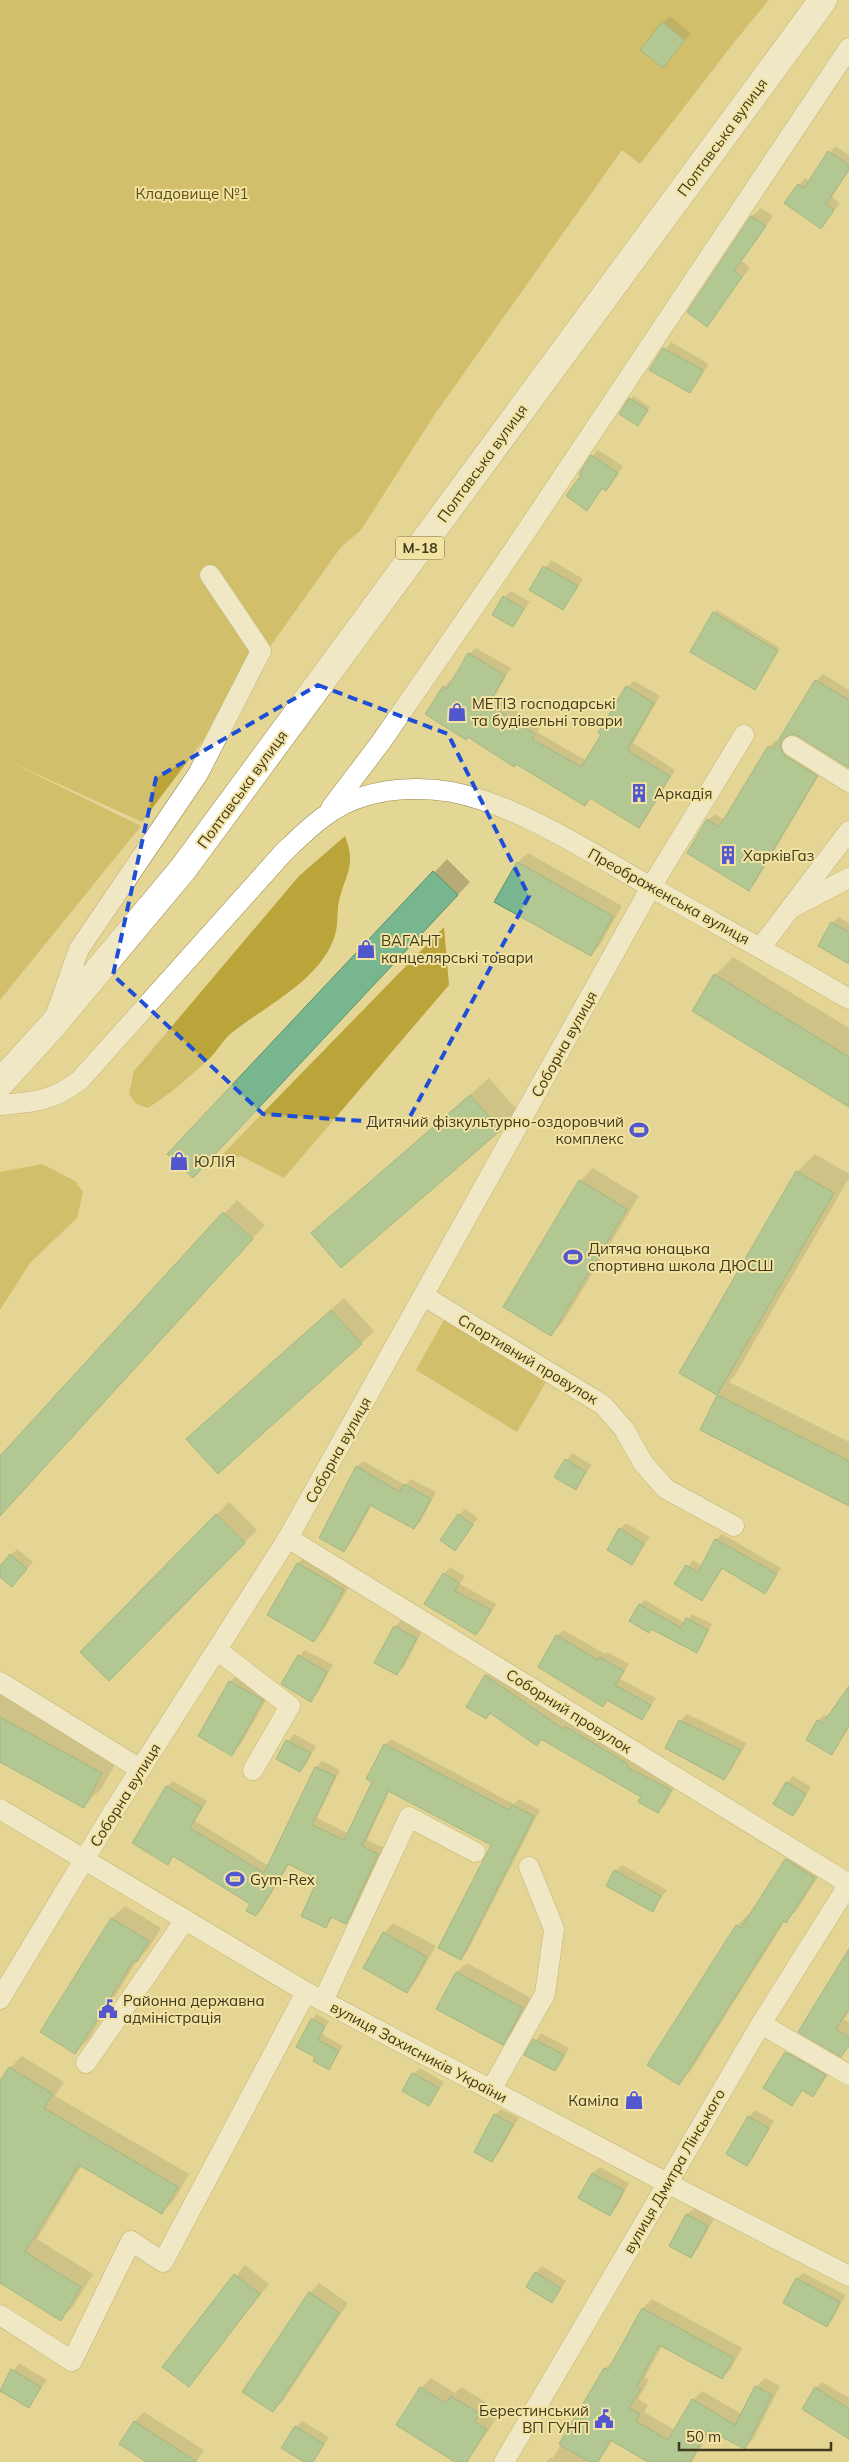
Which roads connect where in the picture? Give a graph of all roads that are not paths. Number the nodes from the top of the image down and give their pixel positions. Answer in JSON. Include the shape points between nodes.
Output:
{"nodes":[{"id":1,"x":823,"y":0,"type":"edge"},
{"id":2,"x":849,"y":48,"type":"edge"},
{"id":3,"x":210,"y":576,"type":"dead end"},
{"id":4,"x":744,"y":735,"type":"dead end"},
{"id":5,"x":792,"y":746,"type":"dead end"},
{"id":6,"x":849,"y":782,"type":"edge"},
{"id":7,"x":328,"y":813,"type":"junction"},
{"id":8,"x":849,"y":831,"type":"edge"},
{"id":9,"x":849,"y":878,"type":"edge"},
{"id":10,"x":651,"y":887,"type":"junction"},
{"id":11,"x":787,"y":910,"type":"junction"},
{"id":12,"x":761,"y":947,"type":"junction"},
{"id":13,"x":849,"y":1000,"type":"edge"},
{"id":14,"x":52,"y":1026,"type":"junction"},
{"id":15,"x":0,"y":1083,"type":"edge"},
{"id":16,"x":0,"y":1105,"type":"edge"},
{"id":17,"x":424,"y":1296,"type":"junction"},
{"id":18,"x":734,"y":1526,"type":"dead end"},
{"id":19,"x":288,"y":1538,"type":"junction"},
{"id":20,"x":217,"y":1650,"type":"junction"},
{"id":21,"x":0,"y":1682,"type":"edge"},
{"id":22,"x":140,"y":1769,"type":"junction"},
{"id":23,"x":253,"y":1770,"type":"dead end"},
{"id":24,"x":0,"y":1810,"type":"edge"},
{"id":25,"x":475,"y":1852,"type":"dead end"},
{"id":26,"x":85,"y":1860,"type":"junction"},
{"id":27,"x":529,"y":1867,"type":"dead end"},
{"id":28,"x":849,"y":1884,"type":"edge"},
{"id":29,"x":185,"y":1920,"type":"junction"},
{"id":30,"x":315,"y":1996,"type":"junction"},
{"id":31,"x":0,"y":1999,"type":"edge"},
{"id":32,"x":760,"y":2024,"type":"junction"},
{"id":33,"x":86,"y":2063,"type":"dead end"},
{"id":34,"x":849,"y":2075,"type":"edge"},
{"id":35,"x":491,"y":2090,"type":"junction"},
{"id":36,"x":667,"y":2183,"type":"junction"},
{"id":37,"x":849,"y":2276,"type":"edge"},
{"id":38,"x":0,"y":2315,"type":"edge"},
{"id":39,"x":504,"y":2462,"type":"edge"}],
"edges":[{"from":1,"to":14,"type":"highway","name":"Полтавська вулиця","number":"М-18","via":[[183,869]]},
{"from":2,"to":7,"type":"street","via":[[519,542]]},
{"from":3,"to":14,"type":"street","via":[[260,651],[198,774],[79,949]]},
{"from":4,"to":10,"type":"street","name":"Соборна вулиця"},
{"from":5,"to":6,"type":"street"},
{"from":7,"to":10,"type":"street","name":"Преображенська вулиця","via":[[346,802],[367,796],[409,790],[452,792],[484,801],[557,833]]},
{"from":7,"to":16,"type":"street","via":[[283,853],[80,1080],[48,1099]]},
{"from":8,"to":11,"type":"street"},
{"from":9,"to":11,"type":"street"},
{"from":10,"to":12,"type":"street","name":"Преображенська вулиця"},
{"from":10,"to":17,"type":"street","name":"Соборна вулиця"},
{"from":11,"to":12,"type":"street"},
{"from":12,"to":13,"type":"street","name":"Преображенська вулиця"},
{"from":14,"to":15,"type":"highway","name":"Полтавська вулиця","number":"М-18"},
{"from":17,"to":18,"type":"street","name":"Спортивний провулок","via":[[603,1405],[624,1429],[643,1463],[666,1489]]},
{"from":17,"to":19,"type":"street","name":"Соборна вулиця"},
{"from":19,"to":20,"type":"street","name":"Соборна вулиця"},
{"from":19,"to":28,"type":"street","name":"Соборний провулок"},
{"from":20,"to":22,"type":"street","name":"Соборна вулиця"},
{"from":20,"to":23,"type":"street","via":[[290,1706]]},
{"from":21,"to":22,"type":"street"},
{"from":22,"to":26,"type":"street","name":"Соборна вулиця"},
{"from":24,"to":26,"type":"street","name":"вулиця Захисників України"},
{"from":25,"to":30,"type":"street","via":[[409,1817]]},
{"from":26,"to":29,"type":"street","name":"вулиця Захисників України"},
{"from":26,"to":31,"type":"street","name":"Соборна вулиця"},
{"from":27,"to":35,"type":"street","via":[[554,1929],[545,1994]]},
{"from":28,"to":32,"type":"street","name":"вулиця Дмитра Лінського"},
{"from":29,"to":30,"type":"street","name":"вулиця Захисників України"},
{"from":29,"to":33,"type":"street"},
{"from":30,"to":35,"type":"street","name":"вулиця Захисників України"},
{"from":30,"to":38,"type":"street","via":[[163,2262],[131,2241],[72,2361]]},
{"from":32,"to":34,"type":"street"},
{"from":32,"to":36,"type":"street","name":"вулиця Дмитра Лінського"},
{"from":35,"to":36,"type":"street","name":"вулиця Захисників України"},
{"from":36,"to":37,"type":"street","name":"вулиця Захисників України"},
{"from":36,"to":39,"type":"street","name":"вулиця Дмитра Лінського"}]}
